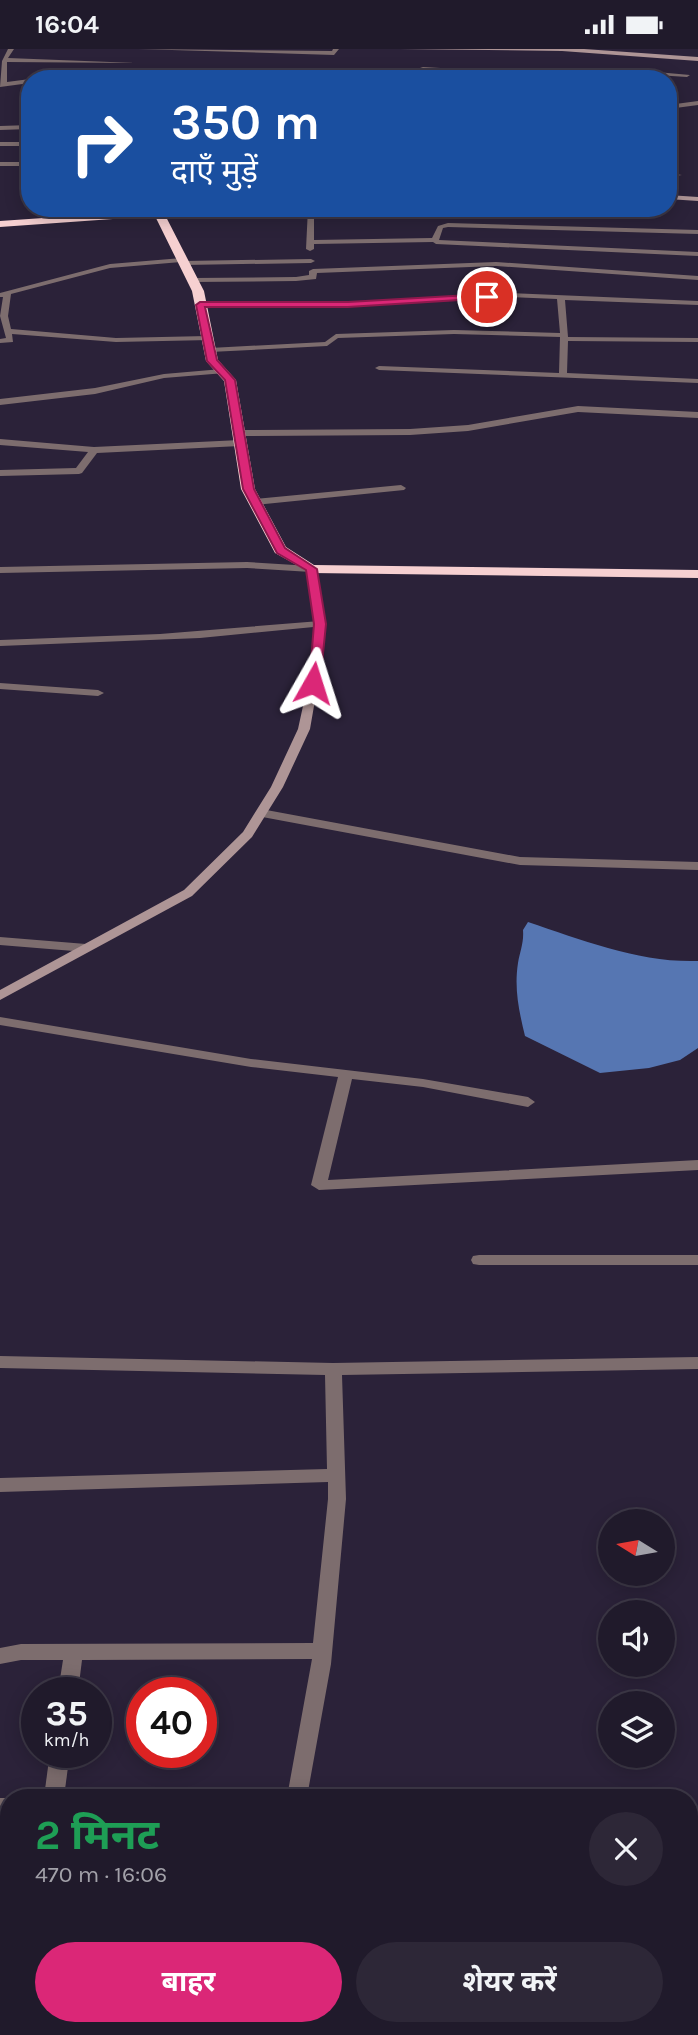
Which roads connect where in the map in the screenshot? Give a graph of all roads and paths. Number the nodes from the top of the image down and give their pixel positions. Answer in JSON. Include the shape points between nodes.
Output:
{"nodes":[{"id":1,"x":11,"y":49,"type":"edge"},
{"id":2,"x":141,"y":49,"type":"edge"},
{"id":3,"x":403,"y":49,"type":"edge"},
{"id":4,"x":462,"y":50,"type":"edge"},
{"id":5,"x":248,"y":51,"type":"junction"},
{"id":6,"x":335,"y":51,"type":"edge"},
{"id":7,"x":611,"y":51,"type":"edge"},
{"id":8,"x":4,"y":59,"type":"edge"},
{"id":9,"x":698,"y":59,"type":"edge"},
{"id":10,"x":133,"y":62,"type":"junction"},
{"id":11,"x":130,"y":70,"type":"edge"},
{"id":12,"x":243,"y":70,"type":"edge"},
{"id":13,"x":336,"y":70,"type":"edge"},
{"id":14,"x":420,"y":70,"type":"edge"},
{"id":15,"x":441,"y":70,"type":"edge"},
{"id":16,"x":677,"y":74,"type":"edge"},
{"id":17,"x":687,"y":75,"type":"dead end"},
{"id":18,"x":21,"y":82,"type":"edge"},
{"id":19,"x":2,"y":85,"type":"edge"},
{"id":20,"x":698,"y":103,"type":"edge"},
{"id":21,"x":677,"y":106,"type":"edge"},
{"id":22,"x":21,"y":127,"type":"edge"},
{"id":23,"x":0,"y":128,"type":"edge"},
{"id":24,"x":0,"y":144,"type":"edge"},
{"id":25,"x":21,"y":144,"type":"edge"},
{"id":26,"x":0,"y":164,"type":"edge"},
{"id":27,"x":21,"y":164,"type":"edge"},
{"id":28,"x":677,"y":198,"type":"edge"},
{"id":29,"x":698,"y":199,"type":"edge"},
{"id":30,"x":85,"y":217,"type":"edge"},
{"id":31,"x":161,"y":217,"type":"edge"},
{"id":32,"x":311,"y":217,"type":"edge"},
{"id":33,"x":486,"y":217,"type":"edge"},
{"id":34,"x":0,"y":224,"type":"edge"},
{"id":35,"x":484,"y":224,"type":"junction"},
{"id":36,"x":698,"y":232,"type":"edge"},
{"id":37,"x":436,"y":241,"type":"junction"},
{"id":38,"x":309,"y":242,"type":"junction"},
{"id":39,"x":698,"y":254,"type":"edge"},
{"id":40,"x":438,"y":259,"type":"junction"},
{"id":41,"x":183,"y":261,"type":"junction"},
{"id":42,"x":312,"y":261,"type":"junction"},
{"id":43,"x":313,"y":271,"type":"junction"},
{"id":44,"x":698,"y":278,"type":"edge"},
{"id":45,"x":192,"y":280,"type":"junction"},
{"id":46,"x":3,"y":295,"type":"edge"},
{"id":47,"x":561,"y":297,"type":"junction"},
{"id":48,"x":698,"y":303,"type":"edge"},
{"id":49,"x":200,"y":305,"type":"junction"},
{"id":50,"x":8,"y":331,"type":"junction"},
{"id":51,"x":564,"y":337,"type":"junction"},
{"id":52,"x":698,"y":340,"type":"edge"},
{"id":53,"x":0,"y":341,"type":"edge"},
{"id":54,"x":209,"y":344,"type":"junction"},
{"id":55,"x":379,"y":368,"type":"dead end"},
{"id":56,"x":222,"y":371,"type":"junction"},
{"id":57,"x":563,"y":376,"type":"junction"},
{"id":58,"x":698,"y":381,"type":"edge"},
{"id":59,"x":0,"y":402,"type":"edge"},
{"id":60,"x":698,"y":415,"type":"edge"},
{"id":61,"x":240,"y":438,"type":"junction"},
{"id":62,"x":0,"y":442,"type":"edge"},
{"id":63,"x":94,"y":450,"type":"junction"},
{"id":64,"x":0,"y":473,"type":"edge"},
{"id":65,"x":401,"y":488,"type":"dead end"},
{"id":66,"x":256,"y":502,"type":"junction"},
{"id":67,"x":312,"y":569,"type":"junction"},
{"id":68,"x":0,"y":570,"type":"edge"},
{"id":69,"x":698,"y":574,"type":"edge"},
{"id":70,"x":320,"y":624,"type":"junction"},
{"id":71,"x":0,"y":643,"type":"edge"},
{"id":72,"x":0,"y":686,"type":"edge"},
{"id":73,"x":98,"y":693,"type":"dead end"},
{"id":74,"x":261,"y":813,"type":"junction"},
{"id":75,"x":698,"y":866,"type":"edge"},
{"id":76,"x":0,"y":941,"type":"edge"},
{"id":77,"x":86,"y":947,"type":"junction"},
{"id":78,"x":0,"y":996,"type":"edge"},
{"id":79,"x":0,"y":1021,"type":"edge"},
{"id":80,"x":346,"y":1074,"type":"junction"},
{"id":81,"x":528,"y":1102,"type":"dead end"},
{"id":82,"x":698,"y":1165,"type":"edge"},
{"id":83,"x":698,"y":1259,"type":"edge"},
{"id":84,"x":480,"y":1260,"type":"dead end"},
{"id":85,"x":0,"y":1362,"type":"edge"},
{"id":86,"x":698,"y":1363,"type":"edge"},
{"id":87,"x":333,"y":1369,"type":"junction"},
{"id":88,"x":336,"y":1475,"type":"junction"},
{"id":89,"x":0,"y":1485,"type":"edge"},
{"id":90,"x":321,"y":1651,"type":"junction"},
{"id":91,"x":74,"y":1652,"type":"junction"},
{"id":92,"x":0,"y":1655,"type":"edge"},
{"id":93,"x":70,"y":1677,"type":"edge"},
{"id":94,"x":58,"y":1768,"type":"edge"},
{"id":95,"x":55,"y":1789,"type":"edge"},
{"id":96,"x":298,"y":1789,"type":"edge"}],
"edges":[{"from":1,"to":8,"type":"street"},
{"from":2,"to":5,"type":"street"},
{"from":2,"to":10,"type":"street"},
{"from":3,"to":4,"type":"street"},
{"from":4,"to":7,"type":"street"},
{"from":5,"to":6,"type":"street"},
{"from":5,"to":12,"type":"street"},
{"from":6,"to":13,"type":"street","via":[[329,64],[338,65]]},
{"from":7,"to":9,"type":"street"},
{"from":8,"to":10,"type":"street"},
{"from":8,"to":19,"type":"street"},
{"from":10,"to":11,"type":"street"},
{"from":14,"to":15,"type":"street"},
{"from":16,"to":17,"type":"street"},
{"from":18,"to":19,"type":"street"},
{"from":20,"to":21,"type":"street"},
{"from":22,"to":23,"type":"street"},
{"from":24,"to":25,"type":"street"},
{"from":26,"to":27,"type":"street"},
{"from":28,"to":29,"type":"street"},
{"from":30,"to":34,"type":"highway"},
{"from":31,"to":41,"type":"highway"},
{"from":32,"to":38,"type":"street"},
{"from":33,"to":35,"type":"street"},
{"from":35,"to":36,"type":"street"},
{"from":35,"to":37,"type":"street","via":[[440,227]]},
{"from":37,"to":38,"type":"street"},
{"from":37,"to":39,"type":"street"},
{"from":37,"to":40,"type":"street"},
{"from":38,"to":42,"type":"street"},
{"from":40,"to":43,"type":"street","via":[[390,270]]},
{"from":40,"to":44,"type":"street"},
{"from":41,"to":42,"type":"street"},
{"from":41,"to":45,"type":"highway"},
{"from":41,"to":46,"type":"street","via":[[110,265]]},
{"from":42,"to":43,"type":"street"},
{"from":43,"to":45,"type":"street","via":[[313,277],[296,279]]},
{"from":45,"to":49,"type":"highway"},
{"from":46,"to":50,"type":"street"},
{"from":47,"to":48,"type":"street"},
{"from":47,"to":49,"type":"street"},
{"from":47,"to":51,"type":"street"},
{"from":49,"to":54,"type":"highway"},
{"from":50,"to":53,"type":"street","via":[[10,340]]},
{"from":50,"to":54,"type":"street"},
{"from":51,"to":52,"type":"street"},
{"from":51,"to":54,"type":"street","via":[[454,333],[336,336],[327,344]]},
{"from":51,"to":57,"type":"street"},
{"from":54,"to":56,"type":"highway","via":[[212,361]]},
{"from":55,"to":57,"type":"street"},
{"from":56,"to":59,"type":"street"},
{"from":56,"to":61,"type":"highway","via":[[230,380]]},
{"from":57,"to":58,"type":"street"},
{"from":60,"to":61,"type":"street","via":[[578,409],[468,428]]},
{"from":61,"to":63,"type":"street"},
{"from":61,"to":66,"type":"highway","via":[[248,489]]},
{"from":62,"to":63,"type":"street"},
{"from":63,"to":64,"type":"street","via":[[79,471]]},
{"from":65,"to":66,"type":"street"},
{"from":66,"to":67,"type":"highway","via":[[281,550]]},
{"from":67,"to":68,"type":"street","via":[[247,565]]},
{"from":67,"to":69,"type":"highway"},
{"from":67,"to":70,"type":"street"},
{"from":70,"to":71,"type":"street","via":[[119,641]]},
{"from":70,"to":74,"type":"street","via":[[304,729]]},
{"from":72,"to":73,"type":"street"},
{"from":74,"to":75,"type":"street","via":[[520,860]]},
{"from":74,"to":77,"type":"street","via":[[248,834],[188,893]]},
{"from":76,"to":77,"type":"street"},
{"from":77,"to":78,"type":"street"},
{"from":79,"to":80,"type":"street","via":[[251,1063]]},
{"from":80,"to":81,"type":"street"},
{"from":80,"to":82,"type":"street","via":[[320,1185]]},
{"from":83,"to":84,"type":"street"},
{"from":85,"to":87,"type":"street"},
{"from":86,"to":87,"type":"street"},
{"from":87,"to":88,"type":"street"},
{"from":88,"to":89,"type":"street"},
{"from":88,"to":90,"type":"street"},
{"from":90,"to":91,"type":"street"},
{"from":90,"to":96,"type":"street"},
{"from":91,"to":92,"type":"street"},
{"from":91,"to":93,"type":"street"},
{"from":94,"to":95,"type":"street"}]}
